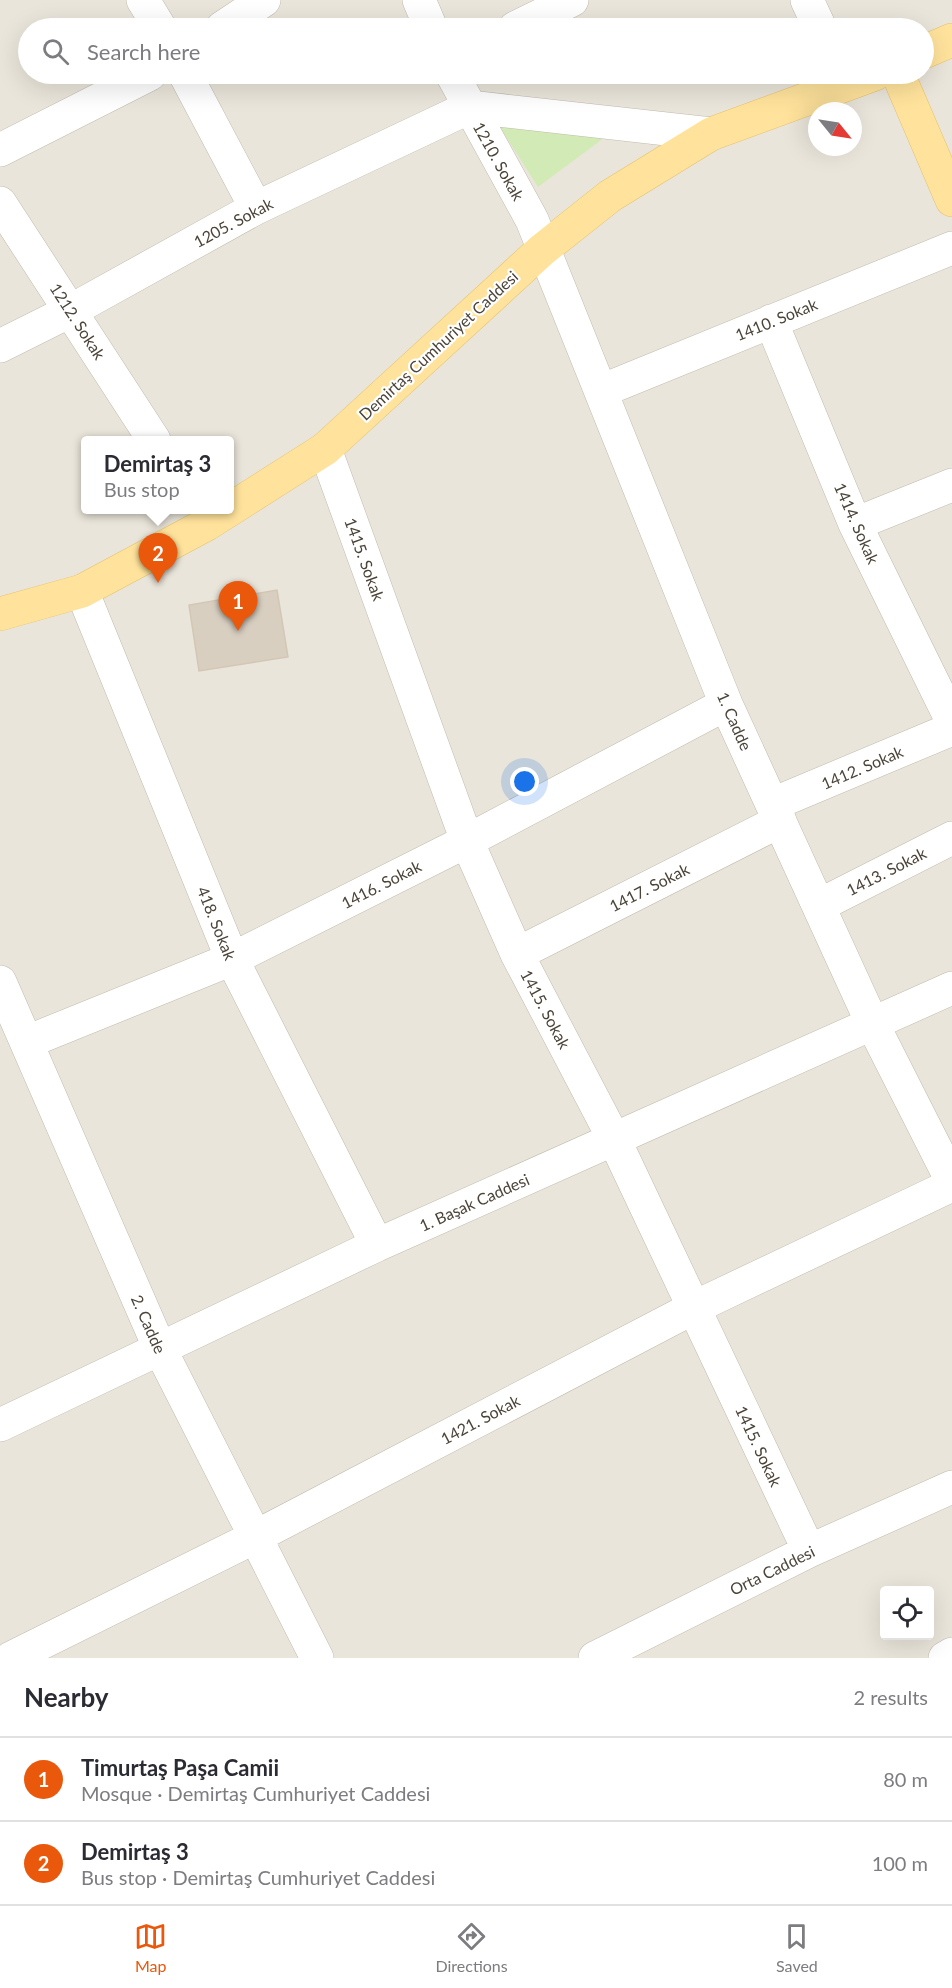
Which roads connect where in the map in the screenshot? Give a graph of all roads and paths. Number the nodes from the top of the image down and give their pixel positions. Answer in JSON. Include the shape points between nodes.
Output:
{"nodes":[{"id":1,"x":143,"y":0,"type":"edge"},
{"id":2,"x":264,"y":0,"type":"edge"},
{"id":3,"x":419,"y":0,"type":"edge"},
{"id":4,"x":572,"y":0,"type":"edge"},
{"id":5,"x":807,"y":0,"type":"edge"},
{"id":6,"x":154,"y":18,"type":"edge"},
{"id":7,"x":237,"y":18,"type":"edge"},
{"id":8,"x":427,"y":18,"type":"edge"},
{"id":9,"x":535,"y":18,"type":"edge"},
{"id":10,"x":815,"y":18,"type":"edge"},
{"id":11,"x":952,"y":40,"type":"edge"},
{"id":12,"x":934,"y":48,"type":"edge"},
{"id":13,"x":130,"y":84,"type":"edge"},
{"id":14,"x":190,"y":84,"type":"edge"},
{"id":15,"x":457,"y":84,"type":"edge"},
{"id":16,"x":836,"y":84,"type":"edge"},
{"id":17,"x":902,"y":84,"type":"edge"},
{"id":18,"x":470,"y":107,"type":"junction"},
{"id":19,"x":711,"y":134,"type":"junction"},
{"id":20,"x":0,"y":150,"type":"edge"},
{"id":21,"x":952,"y":200,"type":"edge"},
{"id":22,"x":0,"y":202,"type":"edge"},
{"id":23,"x":256,"y":208,"type":"junction"},
{"id":24,"x":952,"y":248,"type":"edge"},
{"id":25,"x":542,"y":250,"type":"junction"},
{"id":26,"x":72,"y":310,"type":"junction"},
{"id":27,"x":771,"y":321,"type":"junction"},
{"id":28,"x":0,"y":346,"type":"edge"},
{"id":29,"x":601,"y":391,"type":"junction"},
{"id":30,"x":151,"y":436,"type":"edge"},
{"id":31,"x":326,"y":450,"type":"junction"},
{"id":32,"x":952,"y":485,"type":"edge"},
{"id":33,"x":234,"y":500,"type":"edge"},
{"id":34,"x":202,"y":517,"type":"edge"},
{"id":35,"x":855,"y":524,"type":"junction"},
{"id":36,"x":82,"y":591,"type":"junction"},
{"id":37,"x":0,"y":614,"type":"edge"},
{"id":38,"x":726,"y":704,"type":"junction"},
{"id":39,"x":952,"y":721,"type":"edge"},
{"id":40,"x":952,"y":729,"type":"edge"},
{"id":41,"x":777,"y":812,"type":"junction"},
{"id":42,"x":952,"y":838,"type":"edge"},
{"id":43,"x":467,"y":841,"type":"junction"},
{"id":44,"x":820,"y":904,"type":"junction"},
{"id":45,"x":517,"y":954,"type":"junction"},
{"id":46,"x":232,"y":960,"type":"junction"},
{"id":47,"x":0,"y":982,"type":"edge"},
{"id":48,"x":952,"y":988,"type":"edge"},
{"id":49,"x":873,"y":1025,"type":"junction"},
{"id":50,"x":27,"y":1042,"type":"junction"},
{"id":51,"x":614,"y":1139,"type":"junction"},
{"id":52,"x":952,"y":1184,"type":"edge"},
{"id":53,"x":377,"y":1245,"type":"junction"},
{"id":54,"x":693,"y":1308,"type":"junction"},
{"id":55,"x":160,"y":1349,"type":"junction"},
{"id":56,"x":0,"y":1425,"type":"edge"},
{"id":57,"x":952,"y":1487,"type":"edge"},
{"id":58,"x":255,"y":1538,"type":"junction"},
{"id":59,"x":809,"y":1551,"type":"junction"},
{"id":60,"x":952,"y":1654,"type":"edge"},
{"id":61,"x":11,"y":1658,"type":"edge"},
{"id":62,"x":317,"y":1658,"type":"edge"},
{"id":63,"x":595,"y":1658,"type":"edge"},
{"id":64,"x":945,"y":1658,"type":"edge"}],
"edges":[{"from":1,"to":6,"type":"street"},
{"from":2,"to":7,"type":"street"},
{"from":3,"to":8,"type":"street"},
{"from":4,"to":9,"type":"street"},
{"from":5,"to":10,"type":"street"},
{"from":11,"to":12,"type":"main road"},
{"from":13,"to":20,"type":"street"},
{"from":14,"to":23,"type":"street"},
{"from":15,"to":18,"type":"street","name":"1210. Sokak"},
{"from":16,"to":19,"type":"main road","name":"Demirtaş Cumhuriyet Caddesi"},
{"from":17,"to":21,"type":"main road"},
{"from":18,"to":19,"type":"street"},
{"from":18,"to":23,"type":"street","name":"1205. Sokak"},
{"from":18,"to":25,"type":"street","name":"1210. Sokak","via":[[532,220]]},
{"from":19,"to":25,"type":"main road","name":"Demirtaş Cumhuriyet Caddesi","via":[[610,196]]},
{"from":22,"to":26,"type":"street","name":"1212. Sokak"},
{"from":23,"to":26,"type":"street","name":"1205. Sokak"},
{"from":24,"to":27,"type":"street","name":"1410. Sokak"},
{"from":25,"to":29,"type":"street","name":"1. Cadde"},
{"from":25,"to":31,"type":"main road","name":"Demirtaş Cumhuriyet Caddesi"},
{"from":26,"to":28,"type":"street","name":"1205. Sokak"},
{"from":26,"to":30,"type":"street","name":"1212. Sokak"},
{"from":27,"to":29,"type":"street","name":"1410. Sokak"},
{"from":27,"to":35,"type":"street","name":"1414. Sokak"},
{"from":29,"to":38,"type":"street","name":"1. Cadde"},
{"from":31,"to":33,"type":"main road","name":"Demirtaş Cumhuriyet Caddesi"},
{"from":31,"to":43,"type":"street","name":"1415. Sokak"},
{"from":32,"to":35,"type":"street"},
{"from":34,"to":36,"type":"main road","name":"Demirtaş Cumhuriyet Caddesi"},
{"from":35,"to":39,"type":"street","name":"1414. Sokak"},
{"from":36,"to":37,"type":"main road","name":"Demirtaş Cumhuriyet Caddesi"},
{"from":36,"to":46,"type":"street","name":"418. Sokak"},
{"from":38,"to":41,"type":"street","name":"1. Cadde"},
{"from":38,"to":43,"type":"street","name":"1416. Sokak"},
{"from":40,"to":41,"type":"street","name":"1412. Sokak"},
{"from":41,"to":44,"type":"street","name":"1. Cadde"},
{"from":41,"to":45,"type":"street","name":"1417. Sokak"},
{"from":42,"to":44,"type":"street","name":"1413. Sokak"},
{"from":43,"to":45,"type":"street","name":"1415. Sokak"},
{"from":43,"to":46,"type":"street","name":"1416. Sokak"},
{"from":44,"to":49,"type":"street","name":"1. Cadde"},
{"from":45,"to":51,"type":"street","name":"1415. Sokak"},
{"from":46,"to":50,"type":"street","name":"1416. Sokak"},
{"from":46,"to":53,"type":"street","name":"418. Sokak"},
{"from":47,"to":50,"type":"street","name":"2. Cadde"},
{"from":48,"to":49,"type":"street","name":"1. Başak Caddesi"},
{"from":49,"to":51,"type":"street","name":"1. Başak Caddesi"},
{"from":49,"to":52,"type":"street","name":"1. Cadde"},
{"from":50,"to":55,"type":"street","name":"2. Cadde"},
{"from":51,"to":53,"type":"street","name":"1. Başak Caddesi"},
{"from":51,"to":54,"type":"street","name":"1415. Sokak"},
{"from":52,"to":54,"type":"street","name":"1421. Sokak"},
{"from":53,"to":55,"type":"street","name":"1. Başak Caddesi"},
{"from":54,"to":58,"type":"street","name":"1421. Sokak"},
{"from":54,"to":59,"type":"street","name":"1415. Sokak"},
{"from":55,"to":56,"type":"street","name":"1. Başak Caddesi"},
{"from":55,"to":58,"type":"street","name":"2. Cadde"},
{"from":57,"to":59,"type":"street","name":"Orta Caddesi"},
{"from":58,"to":61,"type":"street","name":"1421. Sokak"},
{"from":58,"to":62,"type":"street","name":"2. Cadde"},
{"from":59,"to":63,"type":"street","name":"Orta Caddesi"},
{"from":60,"to":64,"type":"street"}]}
